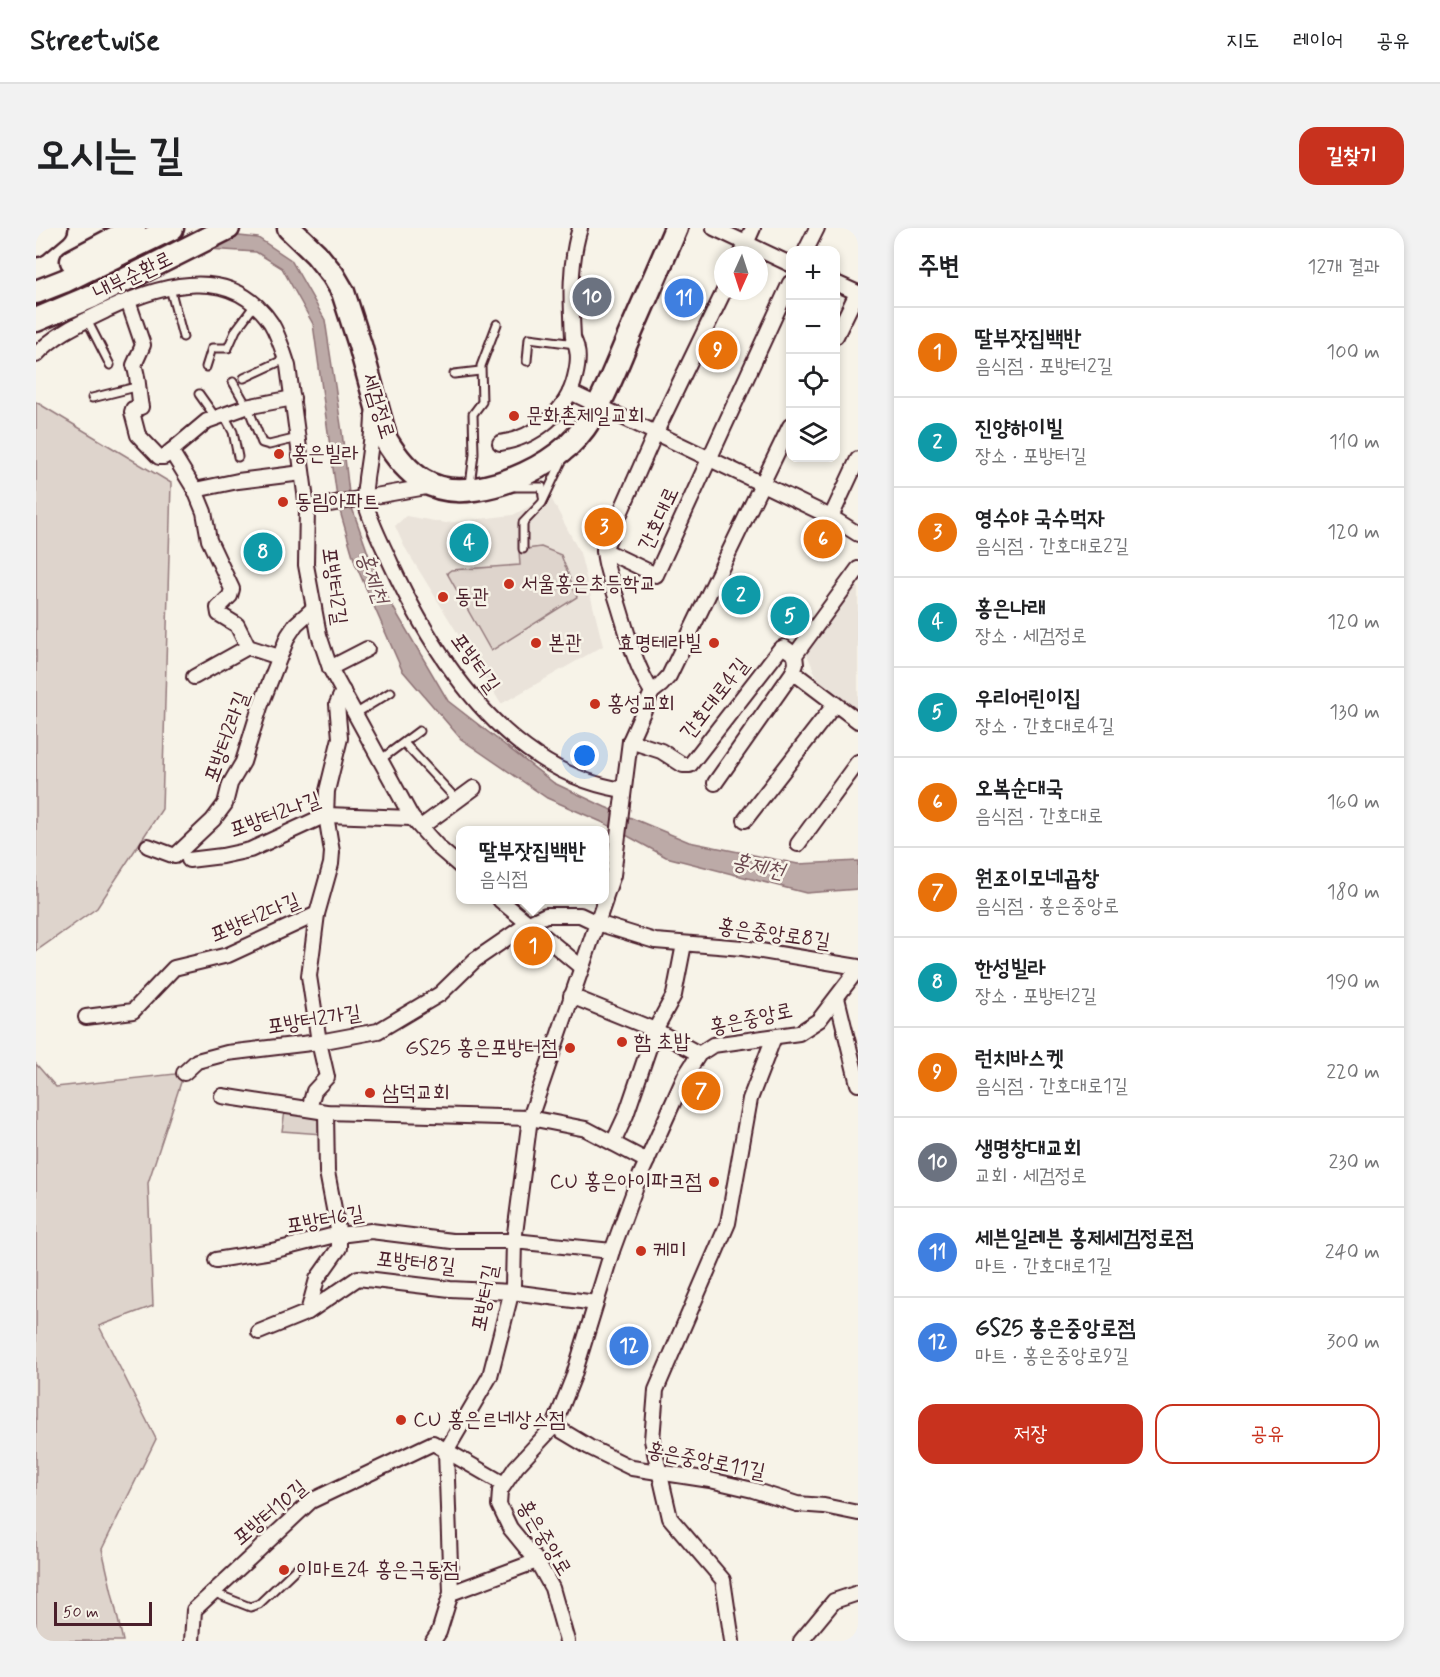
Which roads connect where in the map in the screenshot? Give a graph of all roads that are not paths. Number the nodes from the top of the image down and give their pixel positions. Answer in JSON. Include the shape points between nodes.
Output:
{"nodes":[{"id":1,"x":56,"y":228,"type":"edge"},
{"id":2,"x":134,"y":228,"type":"edge"},
{"id":3,"x":172,"y":228,"type":"edge"},
{"id":4,"x":228,"y":228,"type":"edge"},
{"id":5,"x":289,"y":228,"type":"edge"},
{"id":6,"x":580,"y":228,"type":"edge"},
{"id":7,"x":676,"y":228,"type":"edge"},
{"id":8,"x":714,"y":228,"type":"edge"},
{"id":9,"x":753,"y":228,"type":"edge"},
{"id":10,"x":817,"y":228,"type":"edge"},
{"id":11,"x":36,"y":245,"type":"edge"},
{"id":12,"x":740,"y":246,"type":"edge"},
{"id":13,"x":745,"y":246,"type":"edge"},
{"id":14,"x":808,"y":246,"type":"edge"},
{"id":15,"x":768,"y":257,"type":"edge"},
{"id":16,"x":786,"y":263,"type":"edge"},
{"id":17,"x":36,"y":276,"type":"edge"},
{"id":18,"x":840,"y":286,"type":"edge"},
{"id":19,"x":170,"y":288,"type":"junction"},
{"id":20,"x":36,"y":292,"type":"edge"},
{"id":21,"x":786,"y":292,"type":"edge"},
{"id":22,"x":858,"y":293,"type":"edge"},
{"id":23,"x":720,"y":300,"type":"edge"},
{"id":24,"x":128,"y":301,"type":"junction"},
{"id":25,"x":254,"y":306,"type":"junction"},
{"id":26,"x":36,"y":320,"type":"edge"},
{"id":27,"x":87,"y":320,"type":"junction"},
{"id":28,"x":497,"y":324,"type":"dead end"},
{"id":29,"x":840,"y":328,"type":"edge"},
{"id":30,"x":183,"y":337,"type":"dead end"},
{"id":31,"x":575,"y":344,"type":"junction"},
{"id":32,"x":36,"y":355,"type":"edge"},
{"id":33,"x":286,"y":358,"type":"junction"},
{"id":34,"x":527,"y":361,"type":"dead end"},
{"id":35,"x":110,"y":365,"type":"dead end"},
{"id":36,"x":206,"y":367,"type":"dead end"},
{"id":37,"x":480,"y":371,"type":"junction"},
{"id":38,"x":454,"y":374,"type":"dead end"},
{"id":39,"x":244,"y":378,"type":"dead end"},
{"id":40,"x":233,"y":382,"type":"dead end"},
{"id":41,"x":371,"y":386,"type":"junction"},
{"id":42,"x":136,"y":387,"type":"junction"},
{"id":43,"x":570,"y":392,"type":"junction"},
{"id":44,"x":199,"y":394,"type":"dead end"},
{"id":45,"x":92,"y":398,"type":"dead end"},
{"id":46,"x":293,"y":398,"type":"junction"},
{"id":47,"x":247,"y":406,"type":"junction"},
{"id":48,"x":597,"y":406,"type":"junction"},
{"id":49,"x":220,"y":416,"type":"junction"},
{"id":50,"x":655,"y":434,"type":"junction"},
{"id":51,"x":786,"y":434,"type":"edge"},
{"id":52,"x":298,"y":438,"type":"junction"},
{"id":53,"x":500,"y":444,"type":"dead end"},
{"id":54,"x":569,"y":445,"type":"junction"},
{"id":55,"x":171,"y":451,"type":"junction"},
{"id":56,"x":238,"y":457,"type":"dead end"},
{"id":57,"x":858,"y":459,"type":"edge"},
{"id":58,"x":709,"y":460,"type":"junction"},
{"id":59,"x":302,"y":473,"type":"junction"},
{"id":60,"x":761,"y":485,"type":"junction"},
{"id":61,"x":433,"y":486,"type":"junction"},
{"id":62,"x":478,"y":489,"type":"junction"},
{"id":63,"x":195,"y":490,"type":"junction"},
{"id":64,"x":363,"y":499,"type":"junction"},
{"id":65,"x":542,"y":503,"type":"junction"},
{"id":66,"x":314,"y":507,"type":"junction"},
{"id":67,"x":831,"y":517,"type":"junction"},
{"id":68,"x":858,"y":534,"type":"edge"},
{"id":69,"x":523,"y":549,"type":"dead end"},
{"id":70,"x":604,"y":550,"type":"junction"},
{"id":71,"x":858,"y":569,"type":"edge"},
{"id":72,"x":314,"y":608,"type":"junction"},
{"id":73,"x":248,"y":647,"type":"junction"},
{"id":74,"x":367,"y":649,"type":"dead end"},
{"id":75,"x":795,"y":655,"type":"junction"},
{"id":76,"x":279,"y":657,"type":"junction"},
{"id":77,"x":330,"y":668,"type":"junction"},
{"id":78,"x":793,"y":672,"type":"junction"},
{"id":79,"x":194,"y":677,"type":"dead end"},
{"id":80,"x":343,"y":691,"type":"junction"},
{"id":81,"x":391,"y":692,"type":"dead end"},
{"id":82,"x":652,"y":692,"type":"junction"},
{"id":83,"x":835,"y":704,"type":"junction"},
{"id":84,"x":355,"y":714,"type":"junction"},
{"id":85,"x":858,"y":721,"type":"edge"},
{"id":86,"x":419,"y":731,"type":"dead end"},
{"id":87,"x":630,"y":741,"type":"junction"},
{"id":88,"x":404,"y":743,"type":"junction"},
{"id":89,"x":380,"y":760,"type":"junction"},
{"id":90,"x":858,"y":762,"type":"edge"},
{"id":91,"x":715,"y":783,"type":"dead end"},
{"id":92,"x":474,"y":788,"type":"dead end"},
{"id":93,"x":622,"y":795,"type":"junction"},
{"id":94,"x":458,"y":800,"type":"junction"},
{"id":95,"x":326,"y":815,"type":"junction"},
{"id":96,"x":745,"y":820,"type":"dead end"},
{"id":97,"x":416,"y":822,"type":"junction"},
{"id":98,"x":798,"y":844,"type":"dead end"},
{"id":99,"x":148,"y":846,"type":"dead end"},
{"id":100,"x":189,"y":860,"type":"dead end"},
{"id":101,"x":456,"y":863,"type":"edge"},
{"id":102,"x":609,"y":887,"type":"edge"},
{"id":103,"x":505,"y":904,"type":"edge"},
{"id":104,"x":603,"y":904,"type":"edge"},
{"id":105,"x":317,"y":914,"type":"junction"},
{"id":106,"x":529,"y":923,"type":"junction"},
{"id":107,"x":597,"y":923,"type":"junction"},
{"id":108,"x":684,"y":944,"type":"junction"},
{"id":109,"x":581,"y":967,"type":"junction"},
{"id":110,"x":858,"y":968,"type":"edge"},
{"id":111,"x":571,"y":996,"type":"junction"},
{"id":112,"x":837,"y":998,"type":"junction"},
{"id":113,"x":86,"y":1017,"type":"dead end"},
{"id":114,"x":655,"y":1030,"type":"junction"},
{"id":115,"x":774,"y":1036,"type":"junction"},
{"id":116,"x":319,"y":1042,"type":"junction"},
{"id":117,"x":699,"y":1054,"type":"junction"},
{"id":118,"x":184,"y":1073,"type":"dead end"},
{"id":119,"x":858,"y":1084,"type":"edge"},
{"id":120,"x":222,"y":1096,"type":"dead end"},
{"id":121,"x":309,"y":1109,"type":"junction"},
{"id":122,"x":326,"y":1112,"type":"junction"},
{"id":123,"x":530,"y":1118,"type":"junction"},
{"id":124,"x":613,"y":1143,"type":"junction"},
{"id":125,"x":647,"y":1161,"type":"junction"},
{"id":126,"x":339,"y":1235,"type":"junction"},
{"id":127,"x":514,"y":1241,"type":"junction"},
{"id":128,"x":612,"y":1251,"type":"junction"},
{"id":129,"x":216,"y":1260,"type":"dead end"},
{"id":130,"x":512,"y":1292,"type":"junction"},
{"id":131,"x":596,"y":1303,"type":"junction"},
{"id":132,"x":308,"y":1312,"type":"junction"},
{"id":133,"x":259,"y":1332,"type":"dead end"},
{"id":134,"x":554,"y":1426,"type":"junction"},
{"id":135,"x":446,"y":1451,"type":"junction"},
{"id":136,"x":659,"y":1472,"type":"junction"},
{"id":137,"x":504,"y":1484,"type":"junction"},
{"id":138,"x":858,"y":1513,"type":"edge"},
{"id":139,"x":537,"y":1561,"type":"junction"},
{"id":140,"x":301,"y":1564,"type":"dead end"},
{"id":141,"x":212,"y":1592,"type":"junction"},
{"id":142,"x":451,"y":1593,"type":"junction"},
{"id":143,"x":858,"y":1593,"type":"edge"},
{"id":144,"x":192,"y":1641,"type":"edge"},
{"id":145,"x":433,"y":1641,"type":"edge"},
{"id":146,"x":567,"y":1641,"type":"edge"},
{"id":147,"x":732,"y":1641,"type":"edge"},
{"id":148,"x":801,"y":1641,"type":"edge"}],
"edges":[{"from":1,"to":11,"type":"main road"},
{"from":2,"to":17,"type":"main road"},
{"from":3,"to":20,"type":"main road","name":"내부순환로"},
{"from":4,"to":26,"type":"main road","name":"내부순환로"},
{"from":5,"to":41,"type":"main road","name":"세검정로","via":[[316,254],[343,292]]},
{"from":6,"to":31,"type":"street","via":[[571,278]]},
{"from":7,"to":48,"type":"main road","name":"세검정로"},
{"from":8,"to":12,"type":"street"},
{"from":9,"to":13,"type":"street"},
{"from":10,"to":14,"type":"street"},
{"from":15,"to":16,"type":"street"},
{"from":18,"to":22,"type":"street"},
{"from":19,"to":24,"type":"street","name":"포방터2길"},
{"from":19,"to":25,"type":"street","name":"포방터2길","via":[[213,284],[238,294]]},
{"from":19,"to":30,"type":"lane"},
{"from":21,"to":58,"type":"street","name":"간호대로"},
{"from":22,"to":29,"type":"street"},
{"from":23,"to":50,"type":"street"},
{"from":24,"to":27,"type":"street","name":"포방터2길"},
{"from":24,"to":42,"type":"street","via":[[143,342],[134,365],[138,375]]},
{"from":25,"to":33,"type":"street","name":"포방터2길","via":[[270,323]]},
{"from":25,"to":36,"type":"lane","via":[[228,348],[212,348]]},
{"from":27,"to":32,"type":"street","name":"포방터2길","via":[[52,339]]},
{"from":27,"to":35,"type":"lane"},
{"from":28,"to":37,"type":"lane"},
{"from":31,"to":34,"type":"lane","via":[[529,338]]},
{"from":31,"to":43,"type":"street","via":[[575,378]]},
{"from":33,"to":39,"type":"lane"},
{"from":33,"to":46,"type":"street","name":"포방터2길"},
{"from":37,"to":38,"type":"lane"},
{"from":37,"to":62,"type":"lane","via":[[482,399],[473,414]]},
{"from":40,"to":47,"type":"lane"},
{"from":41,"to":61,"type":"main road","name":"세검정로","via":[[393,452],[410,472]]},
{"from":41,"to":64,"type":"street","name":"포방터길","via":[[372,429]]},
{"from":42,"to":45,"type":"lane"},
{"from":42,"to":55,"type":"street","via":[[141,406],[132,412],[138,435],[160,458]]},
{"from":43,"to":48,"type":"street"},
{"from":43,"to":53,"type":"street","via":[[537,429],[523,438]]},
{"from":44,"to":49,"type":"lane"},
{"from":46,"to":47,"type":"street"},
{"from":46,"to":52,"type":"street","name":"포방터2길"},
{"from":47,"to":49,"type":"street"},
{"from":47,"to":52,"type":"lane","via":[[264,444]]},
{"from":48,"to":50,"type":"street"},
{"from":48,"to":54,"type":"main road","name":"세검정로"},
{"from":49,"to":55,"type":"street","via":[[204,423]]},
{"from":49,"to":56,"type":"lane","via":[[233,432]]},
{"from":50,"to":58,"type":"street"},
{"from":50,"to":70,"type":"street"},
{"from":51,"to":60,"type":"street"},
{"from":52,"to":59,"type":"street","name":"포방터2길"},
{"from":54,"to":62,"type":"main road","name":"세검정로","via":[[520,476]]},
{"from":54,"to":65,"type":"lane"},
{"from":55,"to":63,"type":"street"},
{"from":57,"to":67,"type":"street"},
{"from":58,"to":60,"type":"street"},
{"from":58,"to":70,"type":"street","name":"간호대로","via":[[656,575]]},
{"from":59,"to":63,"type":"street"},
{"from":59,"to":66,"type":"street","name":"포방터2길"},
{"from":60,"to":67,"type":"street"},
{"from":60,"to":82,"type":"street","via":[[669,676]]},
{"from":61,"to":62,"type":"main road","name":"세검정로"},
{"from":61,"to":64,"type":"street"},
{"from":62,"to":65,"type":"lane","via":[[539,486],[544,490]]},
{"from":63,"to":73,"type":"street","via":[[209,540],[232,589],[218,608],[219,614],[237,625]]},
{"from":64,"to":66,"type":"street"},
{"from":64,"to":93,"type":"street","name":"포방터길","via":[[416,614],[450,669],[486,713],[518,742],[550,763]]},
{"from":65,"to":69,"type":"lane","via":[[523,523]]},
{"from":66,"to":72,"type":"street","name":"포방터2길","via":[[306,558]]},
{"from":67,"to":68,"type":"street"},
{"from":70,"to":82,"type":"street","via":[[631,647]]},
{"from":71,"to":75,"type":"street"},
{"from":72,"to":76,"type":"street","name":"포방터2라길","via":[[296,624]]},
{"from":72,"to":77,"type":"street","name":"포방터2길"},
{"from":73,"to":76,"type":"street"},
{"from":73,"to":79,"type":"street","name":"포방터2라길"},
{"from":74,"to":77,"type":"street","name":"포방터2길"},
{"from":75,"to":78,"type":"street"},
{"from":75,"to":87,"type":"street","name":"간호대로4길","via":[[784,647],[780,649],[690,765]]},
{"from":76,"to":99,"type":"street","name":"포방터2라길","via":[[225,804],[176,856]]},
{"from":77,"to":80,"type":"street","name":"포방터2길"},
{"from":78,"to":83,"type":"street"},
{"from":78,"to":91,"type":"street"},
{"from":80,"to":84,"type":"street","name":"포방터2길"},
{"from":80,"to":95,"type":"street","name":"포방터2다길","via":[[337,704],[340,738],[327,792]]},
{"from":81,"to":84,"type":"lane"},
{"from":82,"to":87,"type":"street"},
{"from":83,"to":85,"type":"street"},
{"from":83,"to":96,"type":"street"},
{"from":84,"to":89,"type":"street","name":"포방터2길"},
{"from":86,"to":88,"type":"lane"},
{"from":87,"to":93,"type":"street"},
{"from":88,"to":89,"type":"lane"},
{"from":88,"to":94,"type":"lane"},
{"from":89,"to":97,"type":"street","name":"포방터2길"},
{"from":90,"to":98,"type":"street"},
{"from":92,"to":94,"type":"street"},
{"from":93,"to":102,"type":"street","name":"포방터길"},
{"from":94,"to":97,"type":"street"},
{"from":95,"to":97,"type":"street","name":"포방터2나길"},
{"from":95,"to":100,"type":"street","name":"포방터2나길","via":[[250,850]]},
{"from":95,"to":105,"type":"street","name":"포방터2다길","via":[[331,864]]},
{"from":97,"to":101,"type":"street","name":"포방터2길"},
{"from":103,"to":106,"type":"street"},
{"from":104,"to":107,"type":"street","name":"포방터길"},
{"from":105,"to":113,"type":"street","name":"포방터2다길","via":[[228,955],[174,968],[133,1011]]},
{"from":105,"to":116,"type":"street","name":"포방터2다길","via":[[309,975]]},
{"from":106,"to":107,"type":"street","via":[[546,915],[579,915]]},
{"from":106,"to":109,"type":"street"},
{"from":106,"to":116,"type":"street","name":"포방터2가길","via":[[475,960],[440,993],[391,1024],[362,1035]]},
{"from":107,"to":108,"type":"street","name":"홍은중앙로8길","via":[[655,941]]},
{"from":107,"to":109,"type":"street","name":"포방터길"},
{"from":108,"to":110,"type":"street","name":"홍은중앙로8길","via":[[743,948]]},
{"from":108,"to":114,"type":"street","via":[[674,995]]},
{"from":109,"to":111,"type":"street","name":"포방터길"},
{"from":110,"to":112,"type":"street","name":"홍은중앙로"},
{"from":111,"to":114,"type":"street","name":"홍은중앙로"},
{"from":111,"to":123,"type":"street","name":"포방터길"},
{"from":112,"to":115,"type":"street","name":"홍은중앙로","via":[[819,1020],[799,1033]]},
{"from":112,"to":119,"type":"street"},
{"from":114,"to":117,"type":"street","name":"홍은중앙로"},
{"from":114,"to":124,"type":"street"},
{"from":115,"to":117,"type":"street","name":"홍은중앙로","via":[[713,1045]]},
{"from":115,"to":136,"type":"street","via":[[750,1099],[728,1223],[656,1390],[652,1440]]},
{"from":116,"to":118,"type":"street","name":"포방터2가길","via":[[227,1053],[197,1060]]},
{"from":116,"to":121,"type":"street","name":"포방터2다길","via":[[327,1077],[314,1091]]},
{"from":117,"to":125,"type":"street","name":"홍은중앙로"},
{"from":120,"to":121,"type":"street"},
{"from":121,"to":122,"type":"street"},
{"from":122,"to":123,"type":"street"},
{"from":122,"to":126,"type":"street","via":[[327,1172]]},
{"from":123,"to":124,"type":"street","via":[[586,1128]]},
{"from":123,"to":127,"type":"street","name":"포방터길"},
{"from":124,"to":125,"type":"street"},
{"from":125,"to":128,"type":"street","name":"홍은중앙로"},
{"from":126,"to":127,"type":"street","name":"포방터6길","via":[[371,1231],[452,1241]]},
{"from":126,"to":129,"type":"street","name":"포방터6길"},
{"from":126,"to":132,"type":"street","via":[[339,1248],[317,1279]]},
{"from":127,"to":128,"type":"street"},
{"from":127,"to":130,"type":"street","name":"포방터길"},
{"from":128,"to":131,"type":"street","name":"홍은중앙로"},
{"from":130,"to":131,"type":"street"},
{"from":130,"to":132,"type":"street","name":"포방터8길","via":[[358,1278]]},
{"from":130,"to":135,"type":"street","name":"포방터길","via":[[490,1376]]},
{"from":131,"to":134,"type":"street","name":"홍은중앙로"},
{"from":132,"to":133,"type":"street","name":"포방터8길"},
{"from":134,"to":136,"type":"street","name":"홍은중앙로11길","via":[[632,1468]]},
{"from":134,"to":137,"type":"street","name":"홍은중앙로"},
{"from":135,"to":137,"type":"street"},
{"from":135,"to":141,"type":"street","name":"포방터10길","via":[[433,1443],[310,1501]]},
{"from":135,"to":142,"type":"street"},
{"from":136,"to":138,"type":"street","name":"홍은중앙로11길","via":[[753,1490],[797,1504]]},
{"from":136,"to":147,"type":"street","via":[[670,1518],[723,1580]]},
{"from":137,"to":139,"type":"street","name":"홍은중앙로","via":[[499,1506],[510,1528]]},
{"from":139,"to":142,"type":"street"},
{"from":139,"to":146,"type":"street","name":"홍은중앙로","via":[[552,1588]]},
{"from":140,"to":141,"type":"lane","via":[[259,1604],[250,1607]]},
{"from":141,"to":144,"type":"street","name":"포방터10길","via":[[194,1610]]},
{"from":142,"to":145,"type":"street"},
{"from":143,"to":148,"type":"street","via":[[834,1601]]}]}
